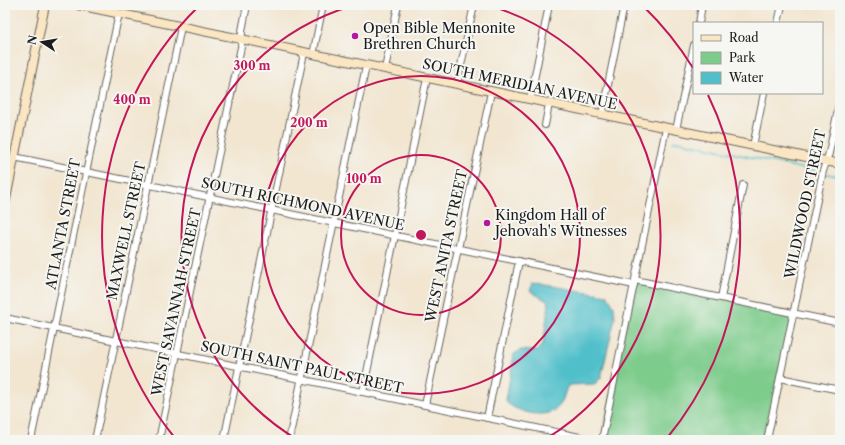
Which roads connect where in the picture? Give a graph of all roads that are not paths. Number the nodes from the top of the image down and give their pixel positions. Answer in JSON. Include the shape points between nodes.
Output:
{"nodes":[{"id":1,"x":45,"y":5,"type":"edge"},
{"id":2,"x":78,"y":5,"type":"edge"},
{"id":3,"x":247,"y":5,"type":"edge"},
{"id":4,"x":323,"y":5,"type":"edge"},
{"id":5,"x":398,"y":5,"type":"edge"},
{"id":6,"x":474,"y":5,"type":"edge"},
{"id":7,"x":549,"y":5,"type":"edge"},
{"id":8,"x":624,"y":5,"type":"edge"},
{"id":9,"x":702,"y":5,"type":"edge"},
{"id":10,"x":782,"y":5,"type":"edge"},
{"id":11,"x":119,"y":13,"type":"junction"},
{"id":12,"x":698,"y":22,"type":"edge"},
{"id":13,"x":778,"y":22,"type":"edge"},
{"id":14,"x":181,"y":27,"type":"junction"},
{"id":15,"x":242,"y":40,"type":"junction"},
{"id":16,"x":693,"y":50,"type":"edge"},
{"id":17,"x":304,"y":53,"type":"junction"},
{"id":18,"x":313,"y":55,"type":"junction"},
{"id":19,"x":366,"y":66,"type":"junction"},
{"id":20,"x":385,"y":69,"type":"junction"},
{"id":21,"x":428,"y":78,"type":"junction"},
{"id":22,"x":457,"y":84,"type":"junction"},
{"id":23,"x":491,"y":92,"type":"junction"},
{"id":24,"x":764,"y":94,"type":"edge"},
{"id":25,"x":530,"y":100,"type":"junction"},
{"id":26,"x":840,"y":100,"type":"edge"},
{"id":27,"x":549,"y":104,"type":"junction"},
{"id":28,"x":602,"y":115,"type":"junction"},
{"id":29,"x":545,"y":125,"type":"dead end"},
{"id":30,"x":666,"y":128,"type":"junction"},
{"id":31,"x":676,"y":130,"type":"junction"},
{"id":32,"x":753,"y":146,"type":"junction"},
{"id":33,"x":14,"y":157,"type":"junction"},
{"id":34,"x":826,"y":161,"type":"junction"},
{"id":35,"x":840,"y":164,"type":"edge"},
{"id":36,"x":86,"y":172,"type":"junction"},
{"id":37,"x":148,"y":184,"type":"junction"},
{"id":38,"x":743,"y":185,"type":"dead end"},
{"id":39,"x":210,"y":197,"type":"junction"},
{"id":40,"x":5,"y":204,"type":"edge"},
{"id":41,"x":272,"y":210,"type":"junction"},
{"id":42,"x":333,"y":223,"type":"junction"},
{"id":43,"x":395,"y":236,"type":"junction"},
{"id":44,"x":457,"y":248,"type":"junction"},
{"id":45,"x":519,"y":261,"type":"junction"},
{"id":46,"x":634,"y":283,"type":"junction"},
{"id":47,"x":721,"y":298,"type":"junction"},
{"id":48,"x":794,"y":313,"type":"junction"},
{"id":49,"x":5,"y":318,"type":"edge"},
{"id":50,"x":840,"y":323,"type":"edge"},
{"id":51,"x":54,"y":328,"type":"junction"},
{"id":52,"x":115,"y":341,"type":"junction"},
{"id":53,"x":177,"y":354,"type":"junction"},
{"id":54,"x":239,"y":367,"type":"junction"},
{"id":55,"x":780,"y":378,"type":"junction"},
{"id":56,"x":301,"y":380,"type":"junction"},
{"id":57,"x":840,"y":390,"type":"edge"},
{"id":58,"x":363,"y":392,"type":"junction"},
{"id":59,"x":425,"y":405,"type":"junction"},
{"id":60,"x":487,"y":418,"type":"junction"},
{"id":61,"x":31,"y":440,"type":"edge"},
{"id":62,"x":95,"y":440,"type":"edge"},
{"id":63,"x":160,"y":440,"type":"edge"},
{"id":64,"x":224,"y":440,"type":"edge"},
{"id":65,"x":289,"y":440,"type":"edge"},
{"id":66,"x":594,"y":440,"type":"edge"},
{"id":67,"x":602,"y":440,"type":"edge"},
{"id":68,"x":767,"y":440,"type":"edge"}],
"edges":[{"from":1,"to":33,"type":"main road"},
{"from":2,"to":11,"type":"main road","name":"SOUTH MERIDIAN AVENUE"},
{"from":3,"to":15,"type":"street","name":"WEST SAVANNAH STREET"},
{"from":4,"to":18,"type":"street"},
{"from":5,"to":20,"type":"street"},
{"from":6,"to":22,"type":"street"},
{"from":7,"to":25,"type":"street"},
{"from":8,"to":28,"type":"street"},
{"from":9,"to":12,"type":"street"},
{"from":10,"to":13,"type":"street"},
{"from":11,"to":14,"type":"main road","name":"SOUTH MERIDIAN AVENUE"},
{"from":11,"to":36,"type":"street","name":"ATLANTA STREET"},
{"from":14,"to":15,"type":"main road","name":"SOUTH MERIDIAN AVENUE"},
{"from":14,"to":37,"type":"street","name":"MAXWELL STREET"},
{"from":15,"to":17,"type":"main road","name":"SOUTH MERIDIAN AVENUE"},
{"from":15,"to":39,"type":"street","name":"WEST SAVANNAH STREET"},
{"from":16,"to":31,"type":"street"},
{"from":17,"to":18,"type":"main road","name":"SOUTH MERIDIAN AVENUE"},
{"from":17,"to":41,"type":"street"},
{"from":18,"to":19,"type":"main road","name":"SOUTH MERIDIAN AVENUE"},
{"from":19,"to":20,"type":"main road","name":"SOUTH MERIDIAN AVENUE"},
{"from":19,"to":42,"type":"street"},
{"from":20,"to":21,"type":"main road","name":"SOUTH MERIDIAN AVENUE"},
{"from":21,"to":22,"type":"main road","name":"SOUTH MERIDIAN AVENUE"},
{"from":21,"to":43,"type":"street"},
{"from":22,"to":23,"type":"main road","name":"SOUTH MERIDIAN AVENUE"},
{"from":23,"to":25,"type":"main road","name":"SOUTH MERIDIAN AVENUE"},
{"from":23,"to":44,"type":"street","name":"WEST ANITA STREET"},
{"from":24,"to":32,"type":"street"},
{"from":25,"to":27,"type":"main road","name":"SOUTH MERIDIAN AVENUE"},
{"from":26,"to":34,"type":"street","name":"WILDWOOD STREET"},
{"from":27,"to":28,"type":"main road","name":"SOUTH MERIDIAN AVENUE"},
{"from":27,"to":29,"type":"street"},
{"from":28,"to":30,"type":"main road","name":"SOUTH MERIDIAN AVENUE"},
{"from":30,"to":31,"type":"main road","name":"SOUTH MERIDIAN AVENUE"},
{"from":30,"to":46,"type":"street"},
{"from":31,"to":32,"type":"main road","name":"SOUTH MERIDIAN AVENUE"},
{"from":32,"to":34,"type":"main road","name":"SOUTH MERIDIAN AVENUE"},
{"from":33,"to":36,"type":"street","name":"SOUTH RICHMOND AVENUE"},
{"from":33,"to":40,"type":"main road"},
{"from":34,"to":35,"type":"main road","name":"SOUTH MERIDIAN AVENUE"},
{"from":34,"to":48,"type":"street","name":"WILDWOOD STREET"},
{"from":36,"to":37,"type":"street","name":"SOUTH RICHMOND AVENUE"},
{"from":36,"to":51,"type":"street","name":"ATLANTA STREET"},
{"from":37,"to":39,"type":"street","name":"SOUTH RICHMOND AVENUE"},
{"from":37,"to":52,"type":"street","name":"MAXWELL STREET"},
{"from":38,"to":47,"type":"street"},
{"from":39,"to":41,"type":"street","name":"SOUTH RICHMOND AVENUE"},
{"from":39,"to":53,"type":"street","name":"WEST SAVANNAH STREET"},
{"from":41,"to":42,"type":"street","name":"SOUTH RICHMOND AVENUE"},
{"from":41,"to":54,"type":"street"},
{"from":42,"to":43,"type":"street","name":"SOUTH RICHMOND AVENUE"},
{"from":42,"to":56,"type":"street"},
{"from":43,"to":44,"type":"street","name":"SOUTH RICHMOND AVENUE"},
{"from":43,"to":58,"type":"street"},
{"from":44,"to":45,"type":"street","name":"SOUTH RICHMOND AVENUE"},
{"from":44,"to":59,"type":"street","name":"WEST ANITA STREET"},
{"from":45,"to":46,"type":"street","name":"SOUTH RICHMOND AVENUE"},
{"from":45,"to":60,"type":"street"},
{"from":46,"to":47,"type":"street","name":"SOUTH RICHMOND AVENUE"},
{"from":46,"to":67,"type":"street"},
{"from":47,"to":48,"type":"street","name":"SOUTH RICHMOND AVENUE"},
{"from":48,"to":50,"type":"street","name":"SOUTH RICHMOND AVENUE"},
{"from":48,"to":55,"type":"street","name":"WILDWOOD STREET"},
{"from":49,"to":51,"type":"street","name":"SOUTH SAINT PAUL STREET"},
{"from":51,"to":52,"type":"street","name":"SOUTH SAINT PAUL STREET"},
{"from":51,"to":61,"type":"street","name":"ATLANTA STREET"},
{"from":52,"to":53,"type":"street","name":"SOUTH SAINT PAUL STREET"},
{"from":52,"to":62,"type":"street","name":"MAXWELL STREET"},
{"from":53,"to":54,"type":"street","name":"SOUTH SAINT PAUL STREET"},
{"from":53,"to":63,"type":"street","name":"WEST SAVANNAH STREET"},
{"from":54,"to":56,"type":"street","name":"SOUTH SAINT PAUL STREET"},
{"from":54,"to":64,"type":"street"},
{"from":55,"to":57,"type":"street"},
{"from":55,"to":68,"type":"street","name":"WILDWOOD STREET"},
{"from":56,"to":58,"type":"street","name":"SOUTH SAINT PAUL STREET"},
{"from":56,"to":65,"type":"street"},
{"from":58,"to":59,"type":"street","name":"SOUTH SAINT PAUL STREET"},
{"from":59,"to":60,"type":"street","name":"SOUTH SAINT PAUL STREET"},
{"from":60,"to":66,"type":"street","name":"SOUTH SAINT PAUL STREET"}]}
